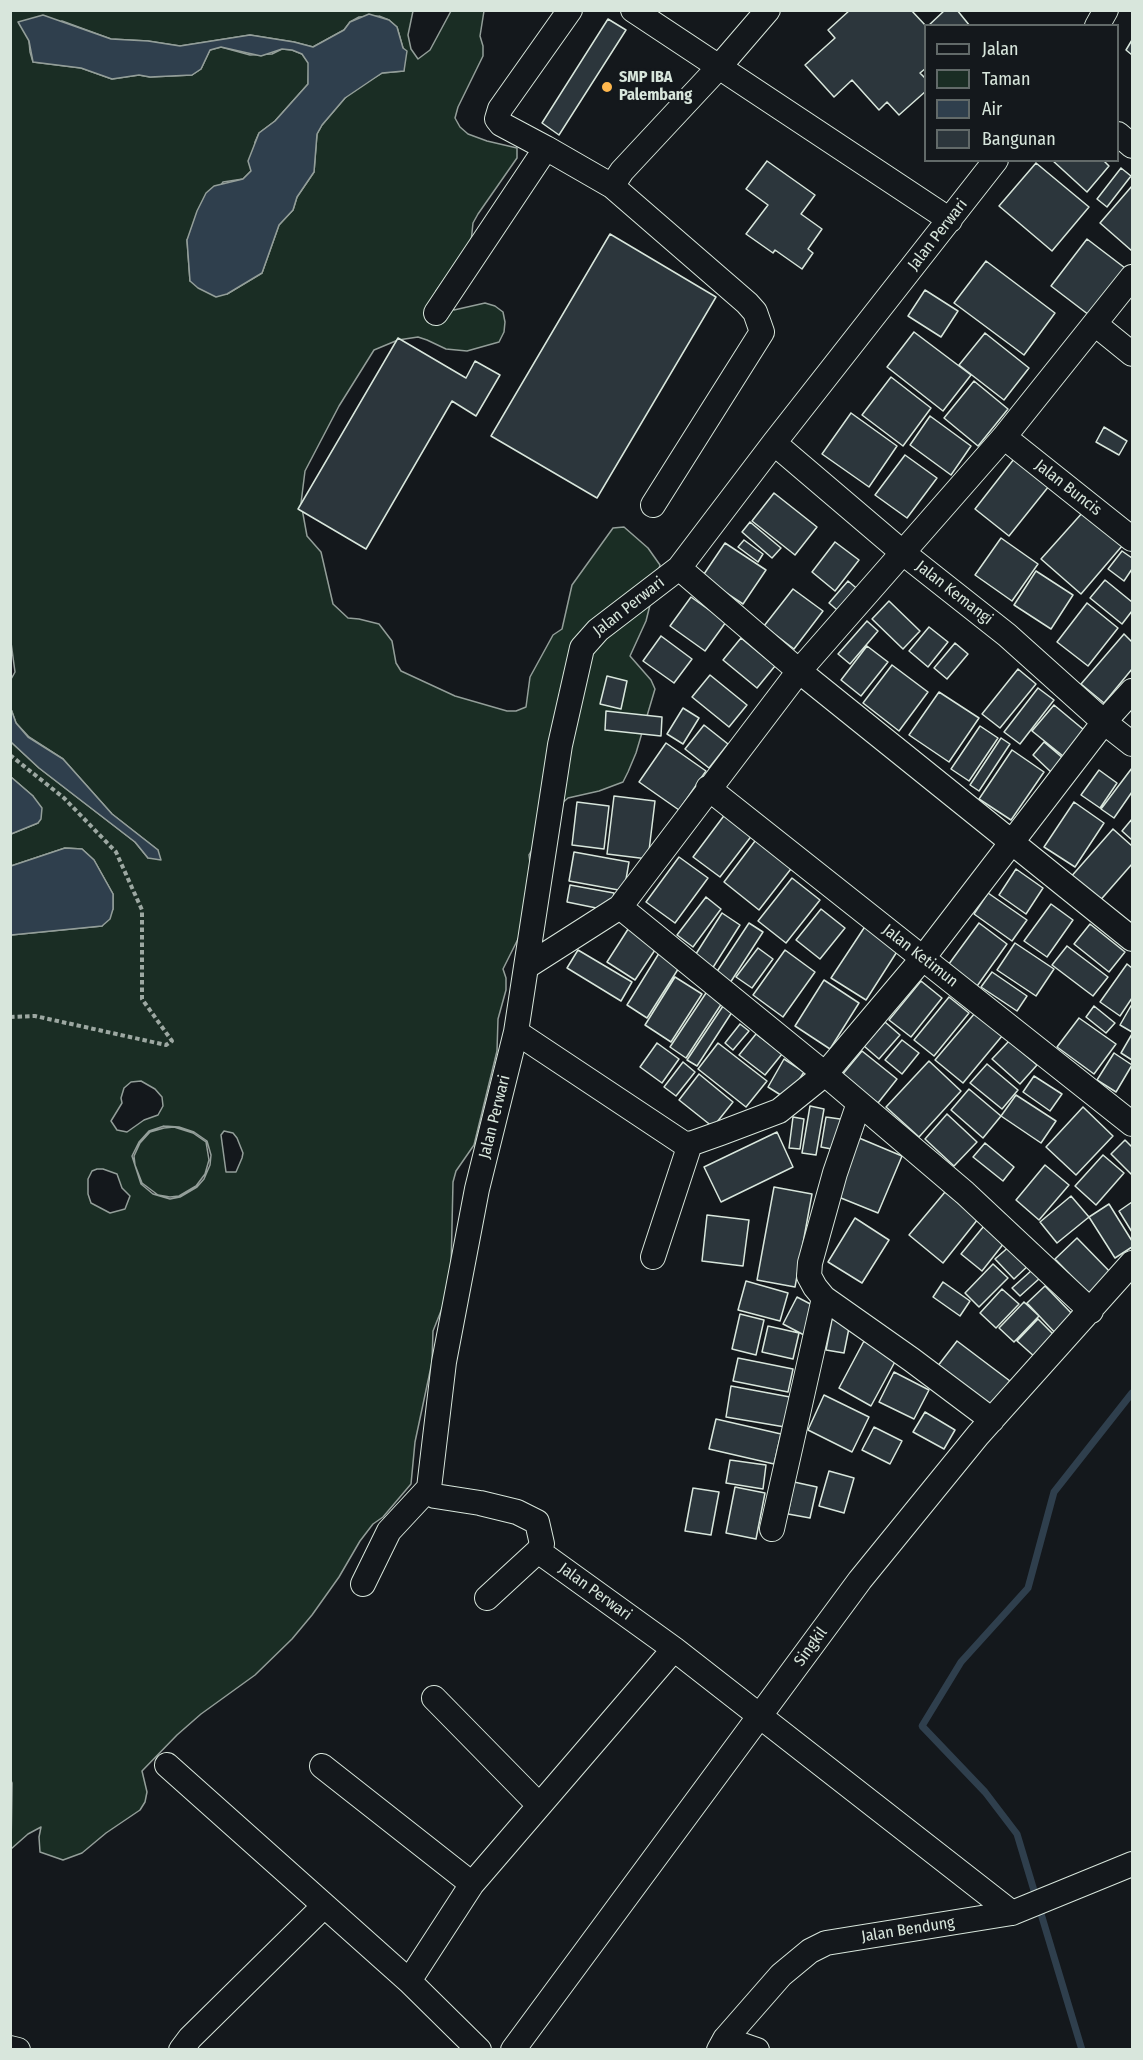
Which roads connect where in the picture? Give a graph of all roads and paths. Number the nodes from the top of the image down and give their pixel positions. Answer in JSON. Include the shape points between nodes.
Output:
{"nodes":[{"id":1,"x":570,"y":10,"type":"edge"},
{"id":2,"x":633,"y":10,"type":"edge"},
{"id":3,"x":768,"y":10,"type":"edge"},
{"id":4,"x":1106,"y":10,"type":"edge"},
{"id":5,"x":1097,"y":24,"type":"edge"},
{"id":6,"x":719,"y":67,"type":"junction"},
{"id":7,"x":1119,"y":135,"type":"edge"},
{"id":8,"x":1132,"y":146,"type":"edge"},
{"id":9,"x":546,"y":148,"type":"junction"},
{"id":10,"x":994,"y":162,"type":"edge"},
{"id":11,"x":612,"y":186,"type":"junction"},
{"id":12,"x":950,"y":220,"type":"junction"},
{"id":13,"x":1132,"y":277,"type":"edge"},
{"id":14,"x":436,"y":313,"type":"dead end"},
{"id":15,"x":1095,"y":324,"type":"junction"},
{"id":16,"x":1132,"y":354,"type":"edge"},
{"id":17,"x":1004,"y":437,"type":"junction"},
{"id":18,"x":774,"y":443,"type":"junction"},
{"id":19,"x":653,"y":506,"type":"dead end"},
{"id":20,"x":1132,"y":539,"type":"edge"},
{"id":21,"x":902,"y":552,"type":"junction"},
{"id":22,"x":679,"y":568,"type":"junction"},
{"id":23,"x":798,"y":671,"type":"junction"},
{"id":24,"x":1132,"y":691,"type":"edge"},
{"id":25,"x":1104,"y":722,"type":"junction"},
{"id":26,"x":1132,"y":744,"type":"edge"},
{"id":27,"x":10,"y":755,"type":"edge"},
{"id":28,"x":708,"y":788,"type":"junction"},
{"id":29,"x":1012,"y":842,"type":"junction"},
{"id":30,"x":620,"y":908,"type":"junction"},
{"id":31,"x":1132,"y":939,"type":"edge"},
{"id":32,"x":923,"y":958,"type":"junction"},
{"id":33,"x":526,"y":967,"type":"junction"},
{"id":34,"x":10,"y":1017,"type":"edge"},
{"id":35,"x":516,"y":1032,"type":"junction"},
{"id":36,"x":825,"y":1074,"type":"junction"},
{"id":37,"x":859,"y":1103,"type":"junction"},
{"id":38,"x":1132,"y":1124,"type":"edge"},
{"id":39,"x":690,"y":1144,"type":"junction"},
{"id":40,"x":653,"y":1257,"type":"dead end"},
{"id":41,"x":1130,"y":1270,"type":"edge"},
{"id":42,"x":824,"y":1298,"type":"junction"},
{"id":43,"x":1091,"y":1311,"type":"junction"},
{"id":44,"x":992,"y":1420,"type":"junction"},
{"id":45,"x":429,"y":1488,"type":"junction"},
{"id":46,"x":772,"y":1529,"type":"dead end"},
{"id":47,"x":538,"y":1551,"type":"junction"},
{"id":48,"x":363,"y":1584,"type":"dead end"},
{"id":49,"x":487,"y":1598,"type":"dead end"},
{"id":50,"x":674,"y":1649,"type":"junction"},
{"id":51,"x":434,"y":1698,"type":"dead end"},
{"id":52,"x":760,"y":1716,"type":"junction"},
{"id":53,"x":167,"y":1765,"type":"dead end"},
{"id":54,"x":322,"y":1766,"type":"dead end"},
{"id":55,"x":539,"y":1805,"type":"junction"},
{"id":56,"x":1132,"y":1864,"type":"edge"},
{"id":57,"x":472,"y":1884,"type":"junction"},
{"id":58,"x":324,"y":1906,"type":"junction"},
{"id":59,"x":1015,"y":1912,"type":"junction"},
{"id":60,"x":409,"y":1981,"type":"junction"},
{"id":61,"x":722,"y":2044,"type":"edge"},
{"id":62,"x":10,"y":2048,"type":"edge"},
{"id":63,"x":18,"y":2049,"type":"edge"},
{"id":64,"x":182,"y":2049,"type":"edge"},
{"id":65,"x":479,"y":2049,"type":"edge"},
{"id":66,"x":513,"y":2049,"type":"edge"},
{"id":67,"x":757,"y":2049,"type":"edge"}],
"edges":[{"from":1,"to":9,"type":"street","via":[[500,109],[497,119]]},
{"from":2,"to":6,"type":"street"},
{"from":3,"to":6,"type":"street"},
{"from":4,"to":5,"type":"street"},
{"from":6,"to":11,"type":"street"},
{"from":6,"to":12,"type":"street"},
{"from":7,"to":8,"type":"street"},
{"from":9,"to":11,"type":"street"},
{"from":9,"to":14,"type":"street"},
{"from":10,"to":12,"type":"street","name":"Jalan Perwari"},
{"from":11,"to":19,"type":"street","via":[[747,303],[762,332]]},
{"from":12,"to":18,"type":"street","name":"Jalan Perwari"},
{"from":13,"to":15,"type":"street"},
{"from":15,"to":16,"type":"street"},
{"from":15,"to":17,"type":"street"},
{"from":17,"to":20,"type":"street","name":"Jalan Buncis"},
{"from":17,"to":21,"type":"street"},
{"from":18,"to":21,"type":"street","name":"Jalan Kemangi"},
{"from":18,"to":22,"type":"street","name":"Jalan Perwari"},
{"from":21,"to":23,"type":"street"},
{"from":21,"to":25,"type":"street","name":"Jalan Kemangi","via":[[1007,635]]},
{"from":22,"to":23,"type":"street"},
{"from":22,"to":33,"type":"street","name":"Jalan Perwari","via":[[598,630],[582,648],[560,745]]},
{"from":23,"to":28,"type":"street"},
{"from":23,"to":29,"type":"street"},
{"from":24,"to":25,"type":"street"},
{"from":25,"to":26,"type":"street","name":"Jalan Kemangi"},
{"from":25,"to":29,"type":"street"},
{"from":27,"to":34,"type":"path","via":[[64,798],[116,852],[142,910],[142,999],[172,1041],[166,1045],[35,1016]]},
{"from":28,"to":30,"type":"street"},
{"from":28,"to":32,"type":"street","name":"Jalan Ketimun"},
{"from":29,"to":31,"type":"street"},
{"from":29,"to":32,"type":"street"},
{"from":30,"to":33,"type":"street"},
{"from":30,"to":36,"type":"street"},
{"from":32,"to":36,"type":"street"},
{"from":32,"to":38,"type":"street","name":"Jalan Ketimun"},
{"from":33,"to":35,"type":"street","name":"Jalan Perwari"},
{"from":35,"to":39,"type":"street","via":[[678,1141]]},
{"from":35,"to":45,"type":"street","name":"Jalan Perwari","via":[[477,1189],[444,1362]]},
{"from":36,"to":37,"type":"street"},
{"from":36,"to":39,"type":"street","via":[[779,1111]]},
{"from":37,"to":42,"type":"street","via":[[810,1263],[809,1276]]},
{"from":37,"to":43,"type":"street","via":[[965,1193]]},
{"from":39,"to":40,"type":"street"},
{"from":41,"to":43,"type":"street","name":"Singkil"},
{"from":42,"to":44,"type":"street"},
{"from":42,"to":46,"type":"street"},
{"from":43,"to":44,"type":"street","name":"Singkil"},
{"from":44,"to":52,"type":"street","name":"Singkil","via":[[860,1580]]},
{"from":45,"to":47,"type":"street","via":[[435,1496],[480,1503],[531,1518],[538,1524],[542,1544]]},
{"from":45,"to":48,"type":"street","via":[[389,1531]]},
{"from":47,"to":49,"type":"street"},
{"from":47,"to":50,"type":"street","name":"Jalan Perwari"},
{"from":50,"to":52,"type":"street","name":"Jalan Perwari"},
{"from":50,"to":55,"type":"street"},
{"from":51,"to":55,"type":"street"},
{"from":52,"to":59,"type":"street","name":"Jalan Perwari"},
{"from":52,"to":66,"type":"street","name":"Singkil"},
{"from":53,"to":58,"type":"street"},
{"from":54,"to":57,"type":"street"},
{"from":55,"to":57,"type":"street"},
{"from":56,"to":59,"type":"street","name":"Jalan Bendung"},
{"from":57,"to":60,"type":"street"},
{"from":58,"to":60,"type":"street"},
{"from":58,"to":64,"type":"street"},
{"from":59,"to":61,"type":"street","name":"Jalan Bendung","via":[[826,1943],[781,1975]]},
{"from":60,"to":65,"type":"street"},
{"from":61,"to":67,"type":"street"},
{"from":62,"to":63,"type":"street"}]}
